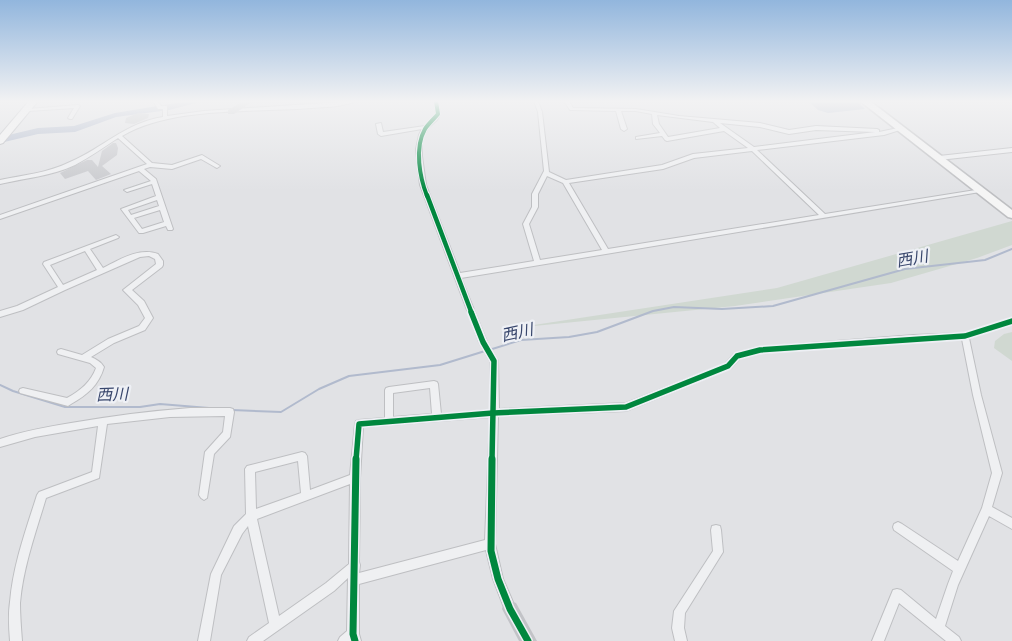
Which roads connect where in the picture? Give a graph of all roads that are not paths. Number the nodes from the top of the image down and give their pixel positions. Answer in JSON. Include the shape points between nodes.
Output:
{"nodes":[{"id":1,"x":128,"y":131,"type":"edge"},
{"id":2,"x":381,"y":131,"type":"edge"},
{"id":3,"x":401,"y":131,"type":"edge"},
{"id":4,"x":425,"y":131,"type":"edge"},
{"id":5,"x":541,"y":131,"type":"edge"},
{"id":6,"x":661,"y":131,"type":"edge"},
{"id":7,"x":713,"y":131,"type":"edge"},
{"id":8,"x":727,"y":131,"type":"edge"},
{"id":9,"x":876,"y":131,"type":"edge"},
{"id":10,"x":891,"y":131,"type":"edge"},
{"id":11,"x":905,"y":131,"type":"edge"},
{"id":12,"x":884,"y":133,"type":"junction"},
{"id":13,"x":663,"y":134,"type":"junction"},
{"id":14,"x":119,"y":136,"type":"junction"},
{"id":15,"x":638,"y":138,"type":"dead end"},
{"id":16,"x":753,"y":149,"type":"junction"},
{"id":17,"x":1012,"y":150,"type":"edge"},
{"id":18,"x":939,"y":158,"type":"junction"},
{"id":19,"x":150,"y":165,"type":"junction"},
{"id":20,"x":217,"y":166,"type":"dead end"},
{"id":21,"x":140,"y":169,"type":"junction"},
{"id":22,"x":546,"y":173,"type":"junction"},
{"id":23,"x":0,"y":182,"type":"edge"},
{"id":24,"x":154,"y":182,"type":"junction"},
{"id":25,"x":565,"y":182,"type":"junction"},
{"id":26,"x":127,"y":190,"type":"dead end"},
{"id":27,"x":980,"y":190,"type":"junction"},
{"id":28,"x":159,"y":197,"type":"junction"},
{"id":29,"x":162,"y":206,"type":"junction"},
{"id":30,"x":1012,"y":215,"type":"edge"},
{"id":31,"x":824,"y":216,"type":"junction"},
{"id":32,"x":0,"y":217,"type":"edge"},
{"id":33,"x":130,"y":217,"type":"junction"},
{"id":34,"x":116,"y":237,"type":"dead end"},
{"id":35,"x":86,"y":248,"type":"junction"},
{"id":36,"x":606,"y":252,"type":"junction"},
{"id":37,"x":538,"y":263,"type":"junction"},
{"id":38,"x":101,"y":270,"type":"junction"},
{"id":39,"x":458,"y":276,"type":"junction"},
{"id":40,"x":62,"y":288,"type":"junction"},
{"id":41,"x":0,"y":314,"type":"edge"},
{"id":42,"x":1012,"y":321,"type":"edge"},
{"id":43,"x":965,"y":336,"type":"junction"},
{"id":44,"x":61,"y":352,"type":"dead end"},
{"id":45,"x":83,"y":358,"type":"junction"},
{"id":46,"x":23,"y":391,"type":"dead end"},
{"id":47,"x":493,"y":413,"type":"junction"},
{"id":48,"x":437,"y":418,"type":"junction"},
{"id":49,"x":104,"y":421,"type":"junction"},
{"id":50,"x":389,"y":422,"type":"junction"},
{"id":51,"x":0,"y":443,"type":"edge"},
{"id":52,"x":355,"y":478,"type":"junction"},
{"id":53,"x":204,"y":496,"type":"dead end"},
{"id":54,"x":306,"y":496,"type":"junction"},
{"id":55,"x":987,"y":509,"type":"junction"},
{"id":56,"x":251,"y":516,"type":"junction"},
{"id":57,"x":1012,"y":524,"type":"edge"},
{"id":58,"x":898,"y":527,"type":"dead end"},
{"id":59,"x":716,"y":530,"type":"dead end"},
{"id":60,"x":490,"y":544,"type":"junction"},
{"id":61,"x":355,"y":565,"type":"junction"},
{"id":62,"x":960,"y":569,"type":"junction"},
{"id":63,"x":354,"y":580,"type":"junction"},
{"id":64,"x":510,"y":609,"type":"joint"},
{"id":65,"x":938,"y":627,"type":"junction"},
{"id":66,"x":268,"y":633,"type":"edge"},
{"id":67,"x":350,"y":639,"type":"edge"},
{"id":68,"x":16,"y":641,"type":"edge"},
{"id":69,"x":204,"y":641,"type":"edge"},
{"id":70,"x":253,"y":641,"type":"edge"},
{"id":71,"x":528,"y":641,"type":"edge"},
{"id":72,"x":681,"y":641,"type":"edge"},
{"id":73,"x":878,"y":641,"type":"edge"},
{"id":74,"x":955,"y":641,"type":"edge"}],
"edges":[{"from":1,"to":14,"type":"street"},
{"from":2,"to":3,"type":"street","via":[[381,134]]},
{"from":4,"to":39,"type":"street","via":[[419,153],[423,185]]},
{"from":5,"to":22,"type":"street"},
{"from":6,"to":13,"type":"street"},
{"from":7,"to":13,"type":"street","via":[[667,139]]},
{"from":8,"to":16,"type":"street"},
{"from":9,"to":12,"type":"street"},
{"from":10,"to":12,"type":"street"},
{"from":11,"to":18,"type":"main road"},
{"from":12,"to":16,"type":"street"},
{"from":13,"to":15,"type":"street"},
{"from":14,"to":19,"type":"street","via":[[142,154]]},
{"from":14,"to":23,"type":"street","via":[[71,164]]},
{"from":16,"to":25,"type":"street","via":[[693,156],[663,167]]},
{"from":16,"to":31,"type":"street"},
{"from":17,"to":18,"type":"street"},
{"from":18,"to":27,"type":"main road"},
{"from":19,"to":20,"type":"street","via":[[172,167],[202,157]]},
{"from":19,"to":21,"type":"street"},
{"from":21,"to":24,"type":"street"},
{"from":21,"to":32,"type":"street"},
{"from":22,"to":25,"type":"street"},
{"from":22,"to":37,"type":"street","via":[[535,194],[535,208],[526,224]]},
{"from":24,"to":26,"type":"street"},
{"from":24,"to":28,"type":"street"},
{"from":25,"to":36,"type":"street"},
{"from":27,"to":30,"type":"main road"},
{"from":27,"to":31,"type":"street"},
{"from":28,"to":29,"type":"street"},
{"from":28,"to":33,"type":"street","via":[[124,209]]},
{"from":29,"to":33,"type":"street"},
{"from":29,"to":33,"type":"street","via":[[169,226],[140,232]]},
{"from":31,"to":36,"type":"street"},
{"from":34,"to":35,"type":"street"},
{"from":35,"to":38,"type":"street"},
{"from":35,"to":40,"type":"street","via":[[46,264]]},
{"from":36,"to":37,"type":"street"},
{"from":37,"to":39,"type":"street"},
{"from":38,"to":40,"type":"street"},
{"from":38,"to":45,"type":"street","via":[[147,254],[160,260],[155,270],[126,290],[141,303],[149,318],[142,328]]},
{"from":39,"to":47,"type":"street","via":[[494,361]]},
{"from":40,"to":41,"type":"street"},
{"from":42,"to":43,"type":"street"},
{"from":43,"to":47,"type":"street","via":[[760,350],[738,356],[728,366],[626,407]]},
{"from":43,"to":55,"type":"street","via":[[997,473]]},
{"from":44,"to":45,"type":"street"},
{"from":45,"to":46,"type":"street","via":[[100,367],[98,376],[80,396],[68,402]]},
{"from":47,"to":48,"type":"street"},
{"from":47,"to":60,"type":"street"},
{"from":48,"to":50,"type":"street"},
{"from":48,"to":50,"type":"street","via":[[434,384],[389,390]]},
{"from":49,"to":51,"type":"street","via":[[19,436]]},
{"from":49,"to":53,"type":"street","via":[[194,411],[230,412],[227,434],[210,452]]},
{"from":49,"to":68,"type":"street","via":[[96,475],[42,494],[14,592]]},
{"from":50,"to":52,"type":"street","via":[[359,424]]},
{"from":52,"to":54,"type":"street"},
{"from":52,"to":61,"type":"street"},
{"from":54,"to":56,"type":"street"},
{"from":54,"to":56,"type":"street","via":[[302,456],[250,469]]},
{"from":55,"to":57,"type":"street"},
{"from":55,"to":62,"type":"street"},
{"from":56,"to":66,"type":"street"},
{"from":56,"to":69,"type":"street","via":[[238,530],[216,574]]},
{"from":58,"to":62,"type":"street"},
{"from":59,"to":72,"type":"street","via":[[718,552],[680,611],[678,628]]},
{"from":60,"to":63,"type":"street"},
{"from":60,"to":64,"type":"street","via":[[498,579]]},
{"from":61,"to":63,"type":"street"},
{"from":61,"to":66,"type":"street"},
{"from":62,"to":65,"type":"street"},
{"from":63,"to":67,"type":"street"},
{"from":64,"to":71,"type":"street"},
{"from":65,"to":73,"type":"street","via":[[897,594]]},
{"from":65,"to":74,"type":"street"},
{"from":66,"to":70,"type":"street"}]}
